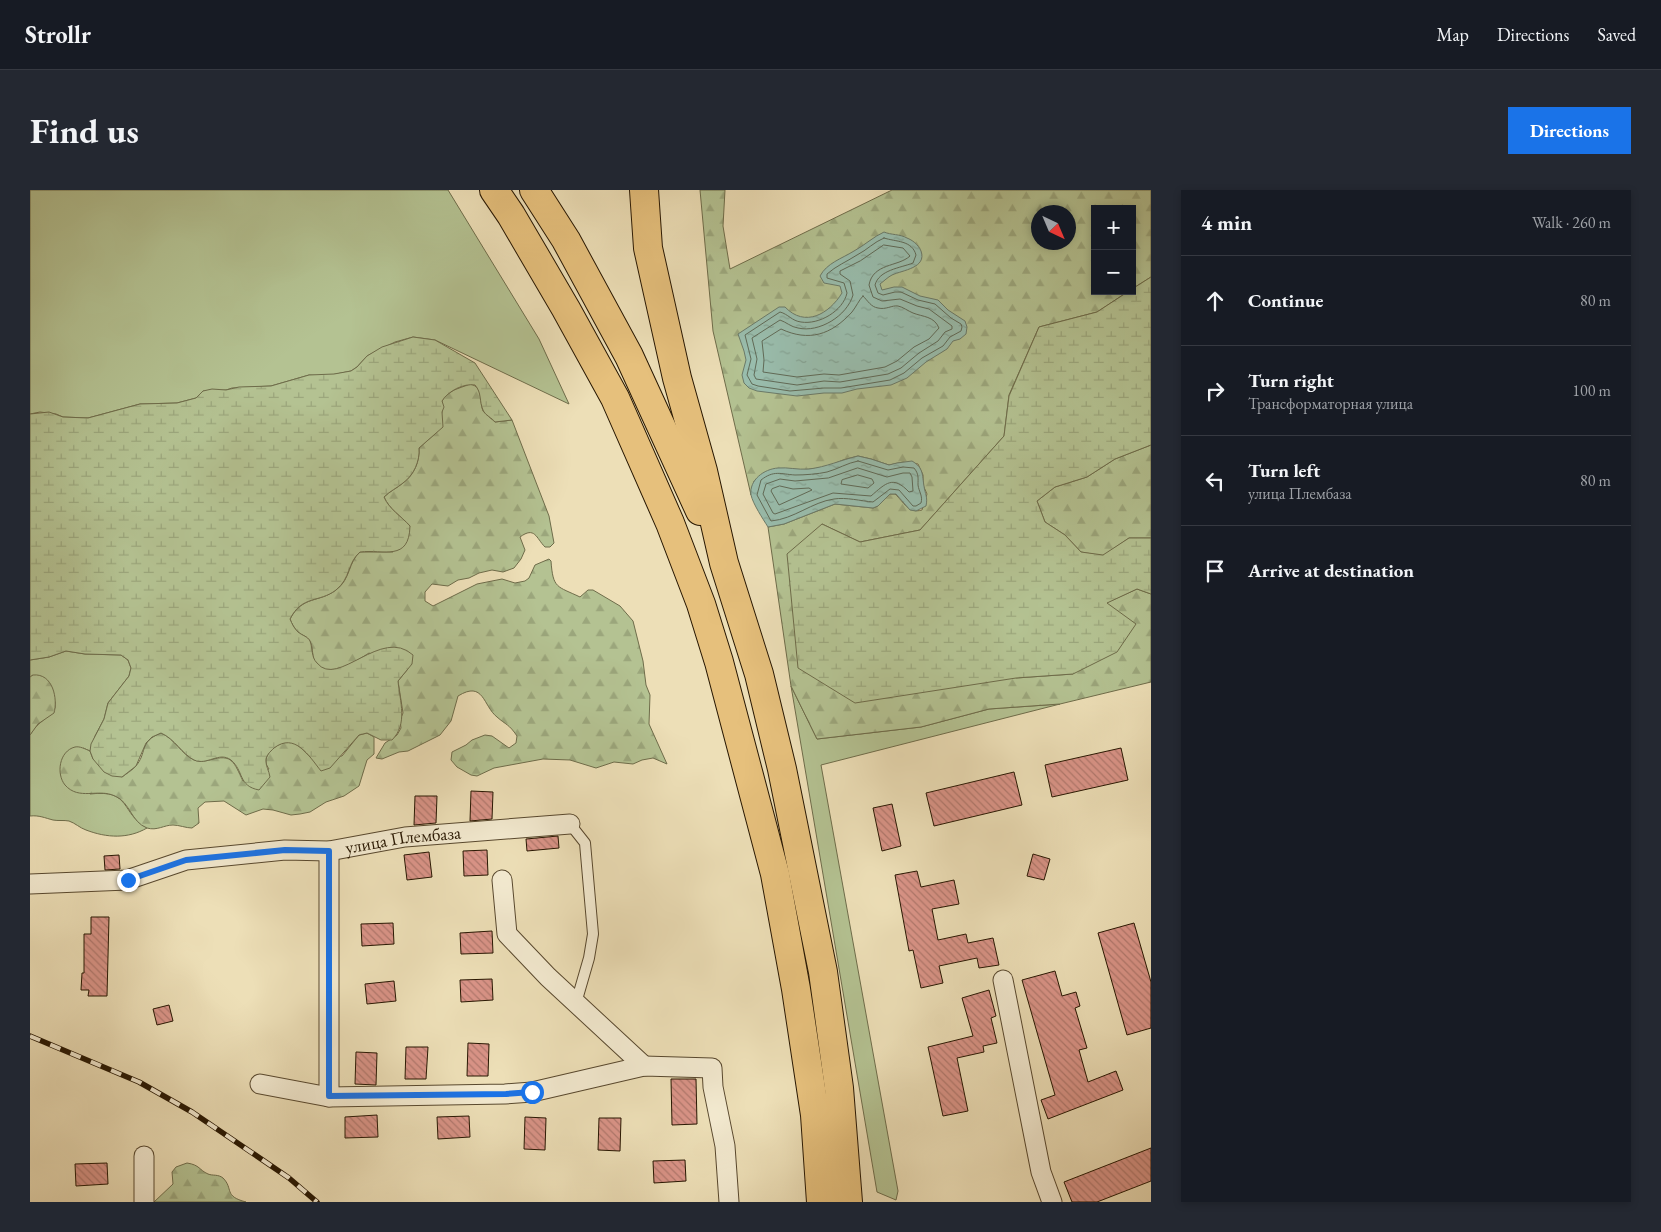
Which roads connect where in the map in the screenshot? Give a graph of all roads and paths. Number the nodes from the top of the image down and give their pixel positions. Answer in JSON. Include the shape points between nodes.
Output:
{"nodes":[{"id":1,"x":494,"y":190,"type":"edge"},
{"id":2,"x":534,"y":190,"type":"edge"},
{"id":3,"x":644,"y":190,"type":"edge"},
{"id":4,"x":724,"y":563,"type":"junction"},
{"id":5,"x":570,"y":824,"type":"joint"},
{"id":6,"x":329,"y":851,"type":"junction"},
{"id":7,"x":502,"y":880,"type":"dead end"},
{"id":8,"x":30,"y":884,"type":"edge"},
{"id":9,"x":1003,"y":980,"type":"dead end"},
{"id":10,"x":576,"y":1003,"type":"junction"},
{"id":11,"x":644,"y":1066,"type":"junction"},
{"id":12,"x":260,"y":1084,"type":"dead end"},
{"id":13,"x":329,"y":1096,"type":"junction"},
{"id":14,"x":144,"y":1156,"type":"dead end"},
{"id":15,"x":144,"y":1202,"type":"edge"},
{"id":16,"x":729,"y":1202,"type":"edge"},
{"id":17,"x":821,"y":1202,"type":"edge"},
{"id":18,"x":848,"y":1202,"type":"edge"},
{"id":19,"x":1052,"y":1202,"type":"edge"}],
"edges":[{"from":1,"to":17,"type":"main road","via":[[511,214],[615,398],[670,523],[701,604],[775,874],[815,1115]]},
{"from":2,"to":4,"type":"main road","via":[[566,240],[629,356]]},
{"from":3,"to":4,"type":"main road","via":[[650,257],[676,378],[703,471]]},
{"from":4,"to":18,"type":"main road","via":[[761,683],[782,769],[823,972],[839,1088]]},
{"from":5,"to":6,"type":"street","name":"улица Плембаза","via":[[405,837]]},
{"from":5,"to":10,"type":"lane","via":[[585,843],[593,934]]},
{"from":6,"to":8,"type":"street","name":"улица Плембаза","via":[[285,850],[186,860],[128,880]]},
{"from":6,"to":13,"type":"street"},
{"from":7,"to":10,"type":"street","via":[[507,934]]},
{"from":9,"to":19,"type":"street","via":[[1041,1172]]},
{"from":10,"to":11,"type":"street"},
{"from":11,"to":13,"type":"street","via":[[532,1092]]},
{"from":11,"to":16,"type":"street","via":[[712,1068],[725,1146]]},
{"from":12,"to":13,"type":"street"},
{"from":14,"to":15,"type":"street"}]}
